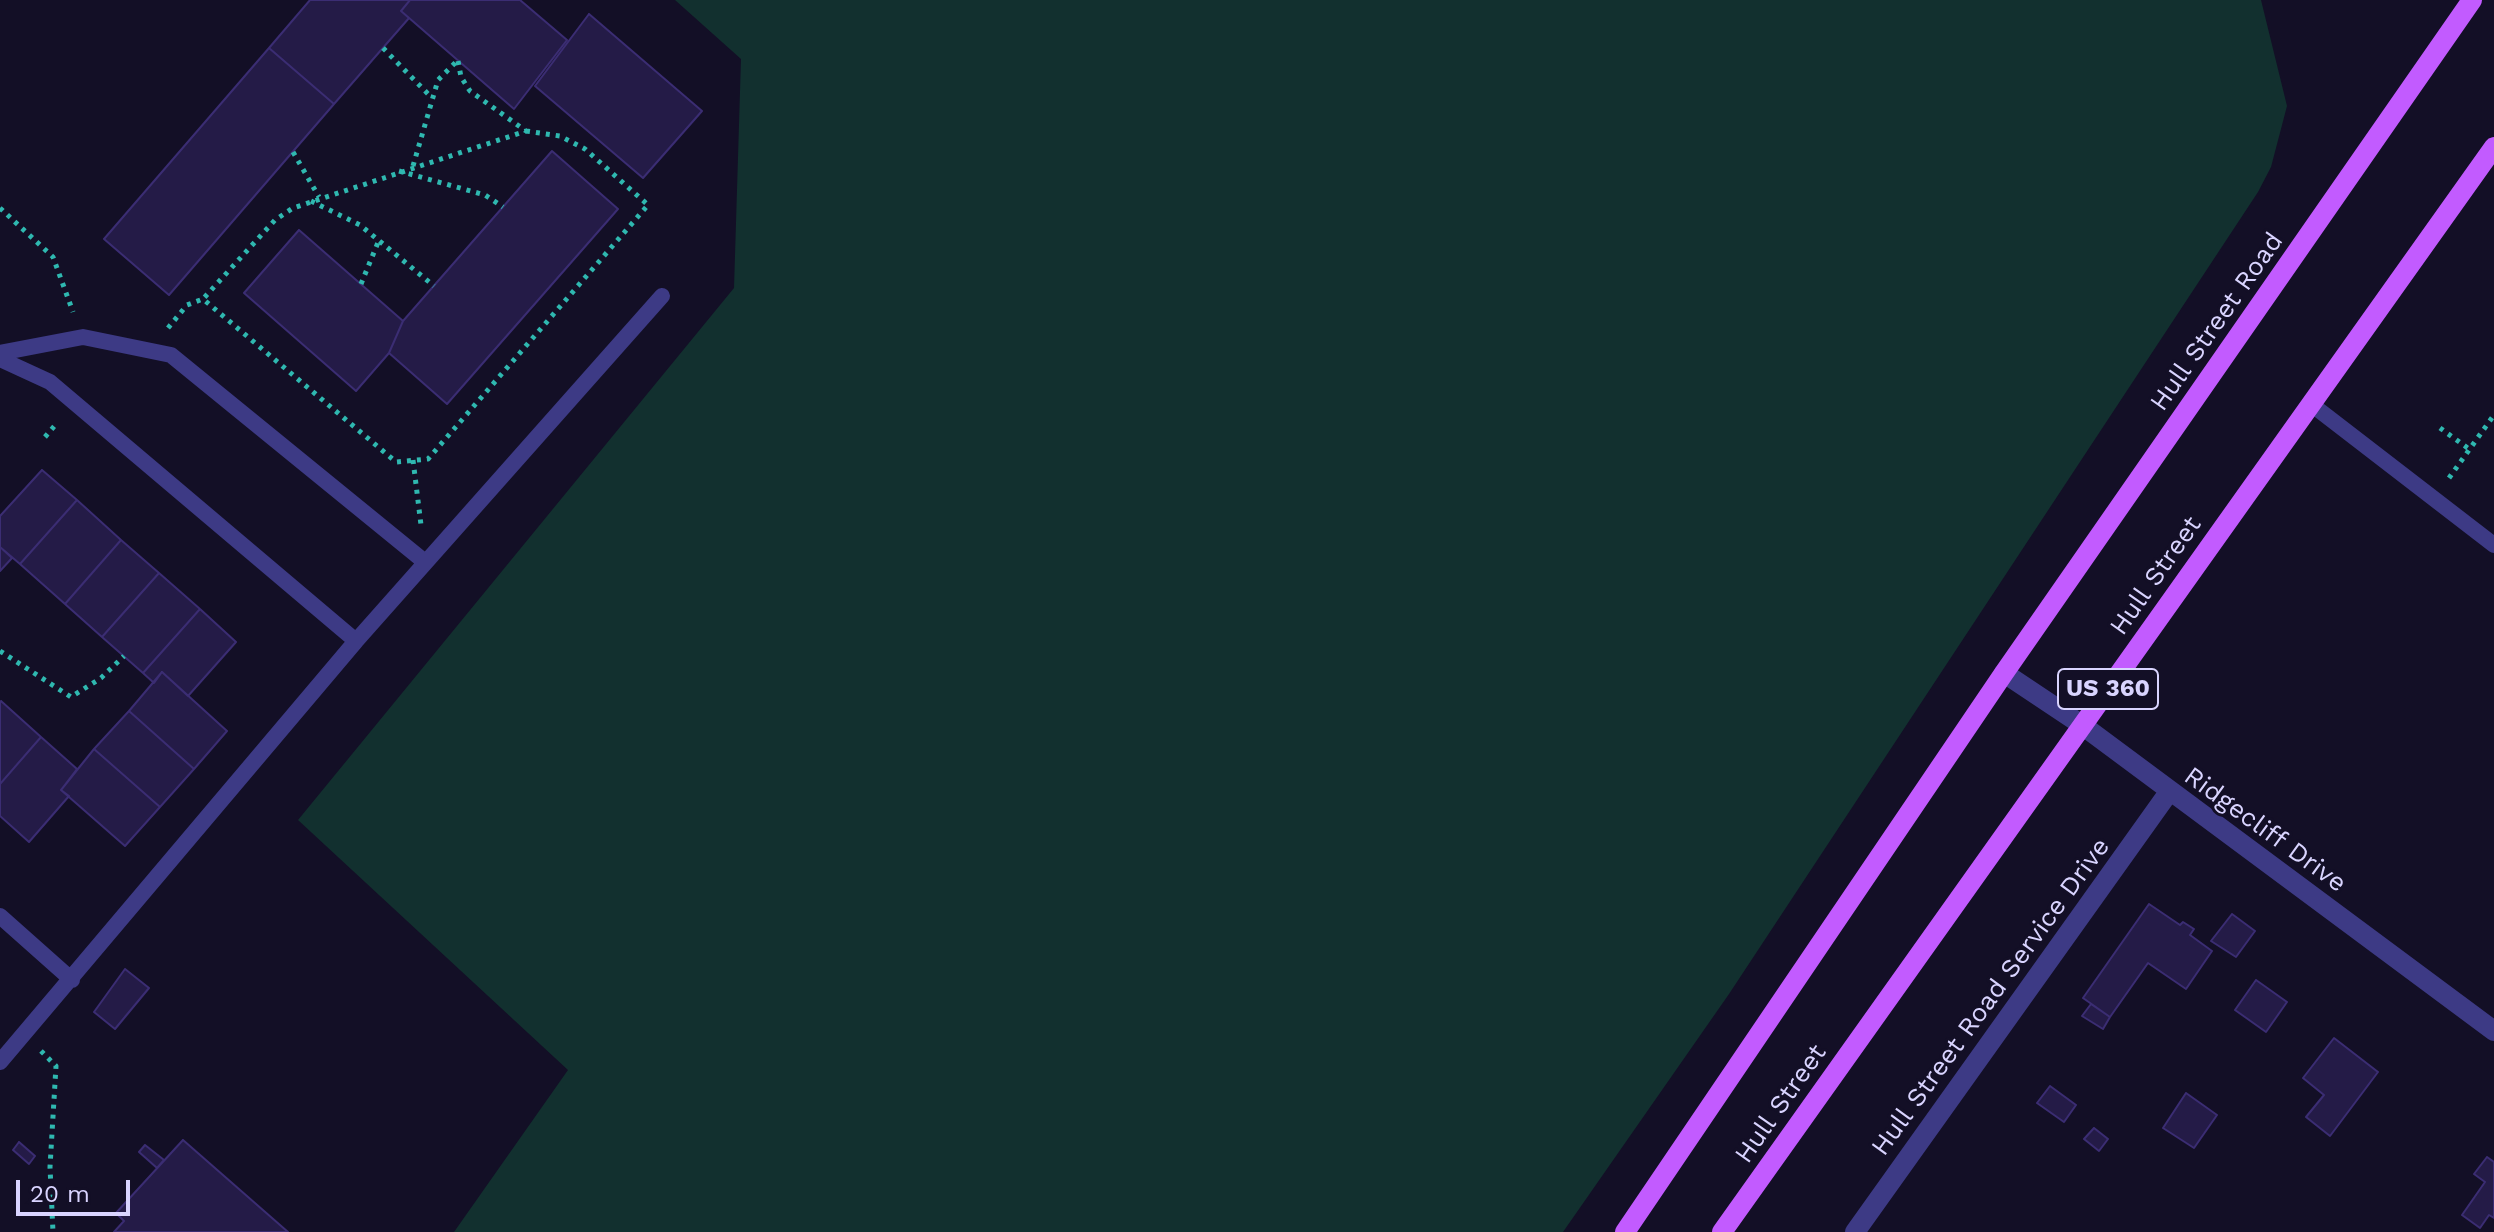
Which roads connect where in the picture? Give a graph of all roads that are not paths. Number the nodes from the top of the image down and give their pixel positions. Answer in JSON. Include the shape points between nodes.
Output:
{"nodes":[{"id":1,"x":2472,"y":0,"type":"edge"},
{"id":2,"x":2494,"y":147,"type":"edge"},
{"id":3,"x":662,"y":296,"type":"dead end"},
{"id":4,"x":0,"y":356,"type":"edge"},
{"id":5,"x":2311,"y":404,"type":"junction"},
{"id":6,"x":2494,"y":545,"type":"edge"},
{"id":7,"x":425,"y":562,"type":"junction"},
{"id":8,"x":356,"y":641,"type":"junction"},
{"id":9,"x":2004,"y":673,"type":"junction"},
{"id":10,"x":2082,"y":725,"type":"junction"},
{"id":11,"x":2169,"y":792,"type":"junction"},
{"id":12,"x":0,"y":916,"type":"edge"},
{"id":13,"x":72,"y":980,"type":"junction"},
{"id":14,"x":2494,"y":1031,"type":"edge"},
{"id":15,"x":0,"y":1062,"type":"edge"},
{"id":16,"x":1625,"y":1232,"type":"edge"},
{"id":17,"x":1722,"y":1232,"type":"edge"},
{"id":18,"x":1855,"y":1232,"type":"edge"}],
"edges":[{"from":1,"to":9,"type":"main road","name":"Hull Street Road"},
{"from":2,"to":5,"type":"main road","name":"Hull Street","number":"US 360"},
{"from":3,"to":7,"type":"lane"},
{"from":4,"to":7,"type":"lane","via":[[83,337],[171,355]]},
{"from":4,"to":8,"type":"lane","via":[[50,382]]},
{"from":5,"to":6,"type":"lane"},
{"from":5,"to":10,"type":"main road","name":"Hull Street","number":"US 360"},
{"from":7,"to":8,"type":"lane"},
{"from":8,"to":13,"type":"lane"},
{"from":9,"to":10,"type":"street","name":"Ridgecliff Drive"},
{"from":9,"to":16,"type":"main road"},
{"from":10,"to":11,"type":"street","name":"Ridgecliff Drive"},
{"from":10,"to":17,"type":"main road","name":"Hull Street","number":"US 360"},
{"from":11,"to":14,"type":"street","name":"Ridgecliff Drive"},
{"from":11,"to":18,"type":"street","name":"Hull Street Road Service Drive"},
{"from":12,"to":13,"type":"lane"},
{"from":13,"to":15,"type":"lane"}]}
